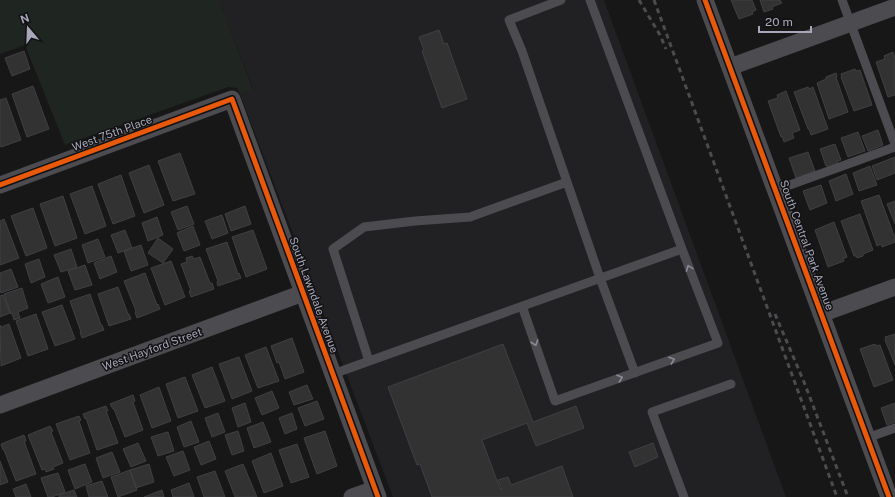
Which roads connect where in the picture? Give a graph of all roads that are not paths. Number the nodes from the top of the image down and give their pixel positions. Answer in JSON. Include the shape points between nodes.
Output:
{"nodes":[{"id":1,"x":561,"y":0,"type":"edge"},
{"id":2,"x":590,"y":0,"type":"edge"},
{"id":3,"x":705,"y":0,"type":"edge"},
{"id":4,"x":842,"y":0,"type":"edge"},
{"id":5,"x":895,"y":7,"type":"edge"},
{"id":6,"x":850,"y":24,"type":"junction"},
{"id":7,"x":730,"y":67,"type":"junction"},
{"id":8,"x":232,"y":99,"type":"joint"},
{"id":9,"x":895,"y":146,"type":"edge"},
{"id":10,"x":567,"y":182,"type":"junction"},
{"id":11,"x":0,"y":185,"type":"edge"},
{"id":12,"x":776,"y":190,"type":"junction"},
{"id":13,"x":682,"y":249,"type":"junction"},
{"id":14,"x":600,"y":278,"type":"junction"},
{"id":15,"x":895,"y":287,"type":"edge"},
{"id":16,"x":303,"y":293,"type":"junction"},
{"id":17,"x":522,"y":306,"type":"junction"},
{"id":18,"x":821,"y":314,"type":"junction"},
{"id":19,"x":369,"y":361,"type":"junction"},
{"id":20,"x":635,"y":373,"type":"junction"},
{"id":21,"x":333,"y":374,"type":"junction"},
{"id":22,"x":731,"y":384,"type":"dead end"},
{"id":23,"x":0,"y":405,"type":"edge"},
{"id":24,"x":895,"y":428,"type":"edge"},
{"id":25,"x":867,"y":438,"type":"junction"},
{"id":26,"x":377,"y":493,"type":"edge"},
{"id":27,"x":352,"y":497,"type":"edge"},
{"id":28,"x":684,"y":497,"type":"edge"},
{"id":29,"x":889,"y":497,"type":"edge"}],
"edges":[{"from":1,"to":10,"type":"lane","via":[[509,20]]},
{"from":2,"to":13,"type":"lane"},
{"from":3,"to":7,"type":"street","name":"South Central Park Avenue"},
{"from":4,"to":6,"type":"lane"},
{"from":5,"to":6,"type":"street"},
{"from":6,"to":7,"type":"street"},
{"from":6,"to":9,"type":"lane"},
{"from":7,"to":12,"type":"street","name":"South Central Park Avenue"},
{"from":8,"to":11,"type":"street","name":"West 75th Place"},
{"from":8,"to":16,"type":"street","name":"South Lawndale Avenue"},
{"from":9,"to":12,"type":"lane"},
{"from":10,"to":14,"type":"lane"},
{"from":10,"to":19,"type":"lane","via":[[470,217],[364,227],[333,249]]},
{"from":12,"to":18,"type":"street","name":"South Central Park Avenue"},
{"from":13,"to":14,"type":"lane"},
{"from":20,"to":13,"type":"lane","one_way":true,"via":[[718,343]]},
{"from":14,"to":17,"type":"lane"},
{"from":14,"to":20,"type":"lane"},
{"from":15,"to":18,"type":"street"},
{"from":16,"to":21,"type":"street","name":"South Lawndale Avenue"},
{"from":16,"to":23,"type":"street","name":"West Hayford Street"},
{"from":17,"to":19,"type":"lane"},
{"from":17,"to":20,"type":"lane","one_way":true,"via":[[555,401]]},
{"from":18,"to":25,"type":"street","name":"South Central Park Avenue"},
{"from":19,"to":21,"type":"lane"},
{"from":21,"to":26,"type":"street","name":"South Lawndale Avenue"},
{"from":22,"to":28,"type":"lane","via":[[652,412]]},
{"from":24,"to":25,"type":"lane"},
{"from":25,"to":29,"type":"street","name":"South Central Park Avenue"},
{"from":26,"to":27,"type":"street"}]}
